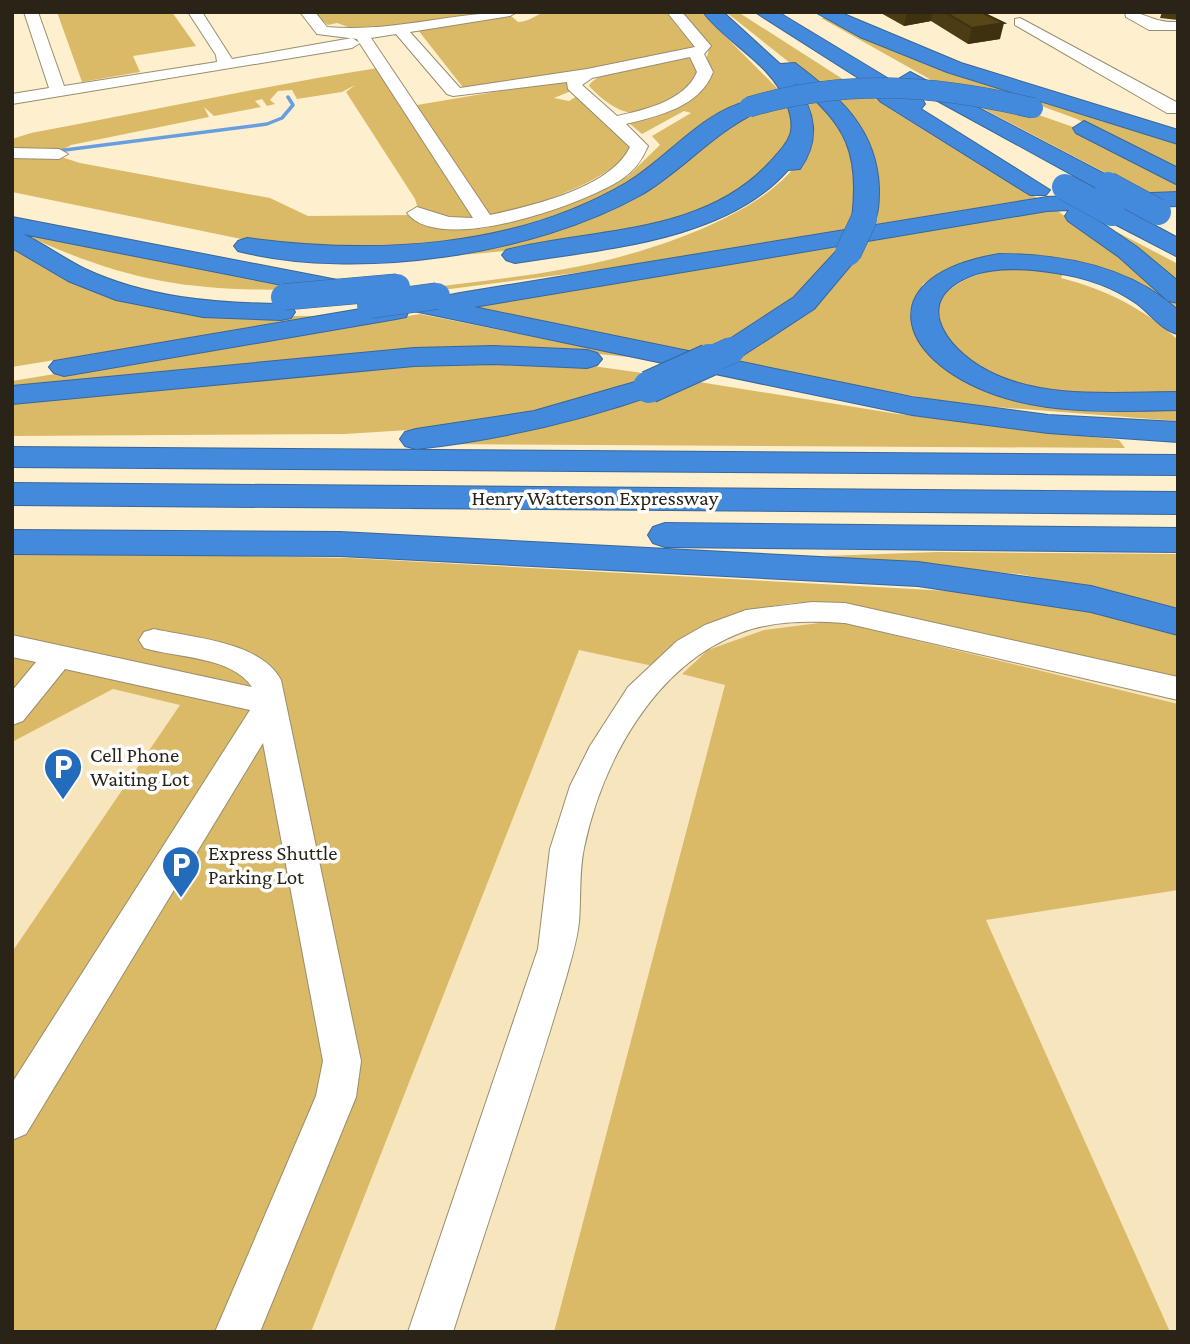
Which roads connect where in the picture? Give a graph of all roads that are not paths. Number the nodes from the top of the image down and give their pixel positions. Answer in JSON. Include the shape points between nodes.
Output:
{"nodes":[{"id":1,"x":31,"y":12,"type":"edge"},
{"id":2,"x":195,"y":12,"type":"edge"},
{"id":3,"x":307,"y":12,"type":"edge"},
{"id":4,"x":510,"y":12,"type":"edge"},
{"id":5,"x":674,"y":12,"type":"edge"},
{"id":6,"x":712,"y":12,"type":"edge"},
{"id":7,"x":750,"y":12,"type":"edge"},
{"id":8,"x":764,"y":12,"type":"edge"},
{"id":9,"x":796,"y":12,"type":"edge"},
{"id":10,"x":824,"y":12,"type":"edge"},
{"id":11,"x":1137,"y":13,"type":"edge"},
{"id":12,"x":1020,"y":22,"type":"dead end"},
{"id":13,"x":1178,"y":26,"type":"edge"},
{"id":14,"x":728,"y":27,"type":"junction"},
{"id":15,"x":400,"y":29,"type":"junction"},
{"id":16,"x":364,"y":38,"type":"junction"},
{"id":17,"x":699,"y":49,"type":"junction"},
{"id":18,"x":225,"y":65,"type":"junction"},
{"id":19,"x":587,"y":74,"type":"junction"},
{"id":20,"x":58,"y":91,"type":"junction"},
{"id":21,"x":12,"y":99,"type":"edge"},
{"id":22,"x":1176,"y":108,"type":"edge"},
{"id":23,"x":614,"y":122,"type":"junction"},
{"id":24,"x":1178,"y":137,"type":"edge"},
{"id":25,"x":800,"y":143,"type":"junction"},
{"id":26,"x":12,"y":153,"type":"edge"},
{"id":27,"x":59,"y":154,"type":"dead end"},
{"id":28,"x":1173,"y":198,"type":"edge"},
{"id":29,"x":12,"y":208,"type":"edge"},
{"id":30,"x":53,"y":208,"type":"dead end"},
{"id":31,"x":417,"y":213,"type":"dead end"},
{"id":32,"x":485,"y":221,"type":"junction"},
{"id":33,"x":12,"y":224,"type":"edge"},
{"id":34,"x":12,"y":238,"type":"edge"},
{"id":35,"x":203,"y":240,"type":"junction"},
{"id":36,"x":1178,"y":249,"type":"edge"},
{"id":37,"x":40,"y":252,"type":"junction"},
{"id":38,"x":287,"y":287,"type":"junction"},
{"id":39,"x":1178,"y":295,"type":"edge"},
{"id":40,"x":397,"y":299,"type":"junction"},
{"id":41,"x":448,"y":299,"type":"junction"},
{"id":42,"x":1178,"y":326,"type":"edge"},
{"id":43,"x":12,"y":375,"type":"edge"},
{"id":44,"x":12,"y":395,"type":"edge"},
{"id":45,"x":849,"y":395,"type":"junction"},
{"id":46,"x":1178,"y":401,"type":"edge"},
{"id":47,"x":1178,"y":432,"type":"edge"},
{"id":48,"x":12,"y":444,"type":"edge"},
{"id":49,"x":12,"y":457,"type":"edge"},
{"id":50,"x":1178,"y":466,"type":"edge"},
{"id":51,"x":12,"y":494,"type":"edge"},
{"id":52,"x":1178,"y":503,"type":"edge"},
{"id":53,"x":12,"y":531,"type":"edge"},
{"id":54,"x":1178,"y":540,"type":"edge"},
{"id":55,"x":12,"y":542,"type":"edge"},
{"id":56,"x":1178,"y":621,"type":"edge"},
{"id":57,"x":154,"y":640,"type":"dead end"},
{"id":58,"x":12,"y":646,"type":"edge"},
{"id":59,"x":58,"y":656,"type":"junction"},
{"id":60,"x":1178,"y":689,"type":"edge"},
{"id":61,"x":271,"y":703,"type":"junction"},
{"id":62,"x":12,"y":713,"type":"edge"},
{"id":63,"x":12,"y":1120,"type":"edge"},
{"id":64,"x":237,"y":1332,"type":"edge"},
{"id":65,"x":430,"y":1332,"type":"edge"}],
"edges":[{"from":1,"to":20,"type":"street"},
{"from":2,"to":18,"type":"street","via":[[224,55]]},
{"from":3,"to":16,"type":"street","via":[[322,31]]},
{"from":4,"to":15,"type":"street"},
{"from":5,"to":17,"type":"street"},
{"from":6,"to":14,"type":"highway"},
{"from":7,"to":39,"type":"highway","via":[[1038,190],[1128,252]]},
{"from":8,"to":36,"type":"highway","bridge":true,"via":[[919,107]]},
{"from":9,"to":28,"type":"highway","bridge":true,"via":[[851,47],[1108,185]]},
{"from":10,"to":24,"type":"highway","via":[[884,41],[971,73]]},
{"from":11,"to":13,"type":"street","via":[[1154,27]]},
{"from":12,"to":22,"type":"street"},
{"from":14,"to":25,"type":"highway","via":[[798,98],[804,119]]},
{"from":14,"to":48,"type":"highway","bridge":true,"via":[[745,33],[803,79],[855,129],[869,178],[864,219],[848,253],[804,303],[732,350],[649,387],[562,413],[458,435],[336,447]]},
{"from":15,"to":16,"type":"street"},
{"from":15,"to":19,"type":"street","via":[[459,93]]},
{"from":16,"to":18,"type":"street"},
{"from":16,"to":32,"type":"street"},
{"from":17,"to":19,"type":"street"},
{"from":17,"to":23,"type":"street","via":[[705,72],[696,89],[661,109]]},
{"from":18,"to":20,"type":"street"},
{"from":19,"to":23,"type":"street","via":[[574,86]]},
{"from":20,"to":21,"type":"street"},
{"from":23,"to":32,"type":"street","via":[[652,132],[639,146],[639,154],[616,175],[553,203]]},
{"from":25,"to":35,"type":"highway","via":[[765,182],[732,203],[681,225],[604,242],[452,262],[384,264],[293,259]]},
{"from":25,"to":40,"type":"highway","via":[[802,148],[792,165],[764,190],[653,243]]},
{"from":26,"to":27,"type":"street"},
{"from":28,"to":35,"type":"highway","bridge":true,"via":[[1096,132],[1033,108],[958,92],[881,86],[810,92],[749,107],[710,127],[660,172],[631,190],[586,212],[512,234],[431,249],[348,254]]},
{"from":28,"to":41,"type":"highway","via":[[1047,204]]},
{"from":29,"to":38,"type":"highway","via":[[280,272]]},
{"from":30,"to":35,"type":"highway"},
{"from":31,"to":32,"type":"street","via":[[452,224]]},
{"from":33,"to":38,"type":"highway"},
{"from":34,"to":37,"type":"highway"},
{"from":37,"to":38,"type":"highway","via":[[130,282],[217,295]]},
{"from":37,"to":41,"type":"highway","bridge":true,"via":[[112,290],[165,304],[296,312]]},
{"from":38,"to":40,"type":"highway","bridge":true},
{"from":38,"to":45,"type":"highway"},
{"from":40,"to":41,"type":"highway"},
{"from":40,"to":43,"type":"highway"},
{"from":42,"to":46,"type":"highway","via":[[1154,303],[1121,284],[1080,270],[1036,263],[985,265],[947,279],[930,294],[924,315],[928,333],[951,359],[999,385],[1076,401]]},
{"from":44,"to":45,"type":"highway","via":[[444,355],[584,359],[788,392]]},
{"from":45,"to":47,"type":"highway","via":[[1036,423]]},
{"from":49,"to":50,"type":"highway","name":"Henry Watterson Expressway"},
{"from":51,"to":52,"type":"highway","name":"Henry Watterson Expressway"},
{"from":53,"to":54,"type":"highway"},
{"from":55,"to":56,"type":"highway","via":[[340,544],[918,574],[1091,599]]},
{"from":57,"to":61,"type":"street","via":[[253,666],[266,680]]},
{"from":58,"to":59,"type":"street"},
{"from":59,"to":61,"type":"street"},
{"from":59,"to":62,"type":"street"},
{"from":60,"to":65,"type":"street","via":[[822,611],[739,622],[670,662],[618,723],[587,785],[566,848],[557,945]]},
{"from":61,"to":63,"type":"street"},
{"from":61,"to":64,"type":"street","via":[[342,1061],[336,1097]]}]}
